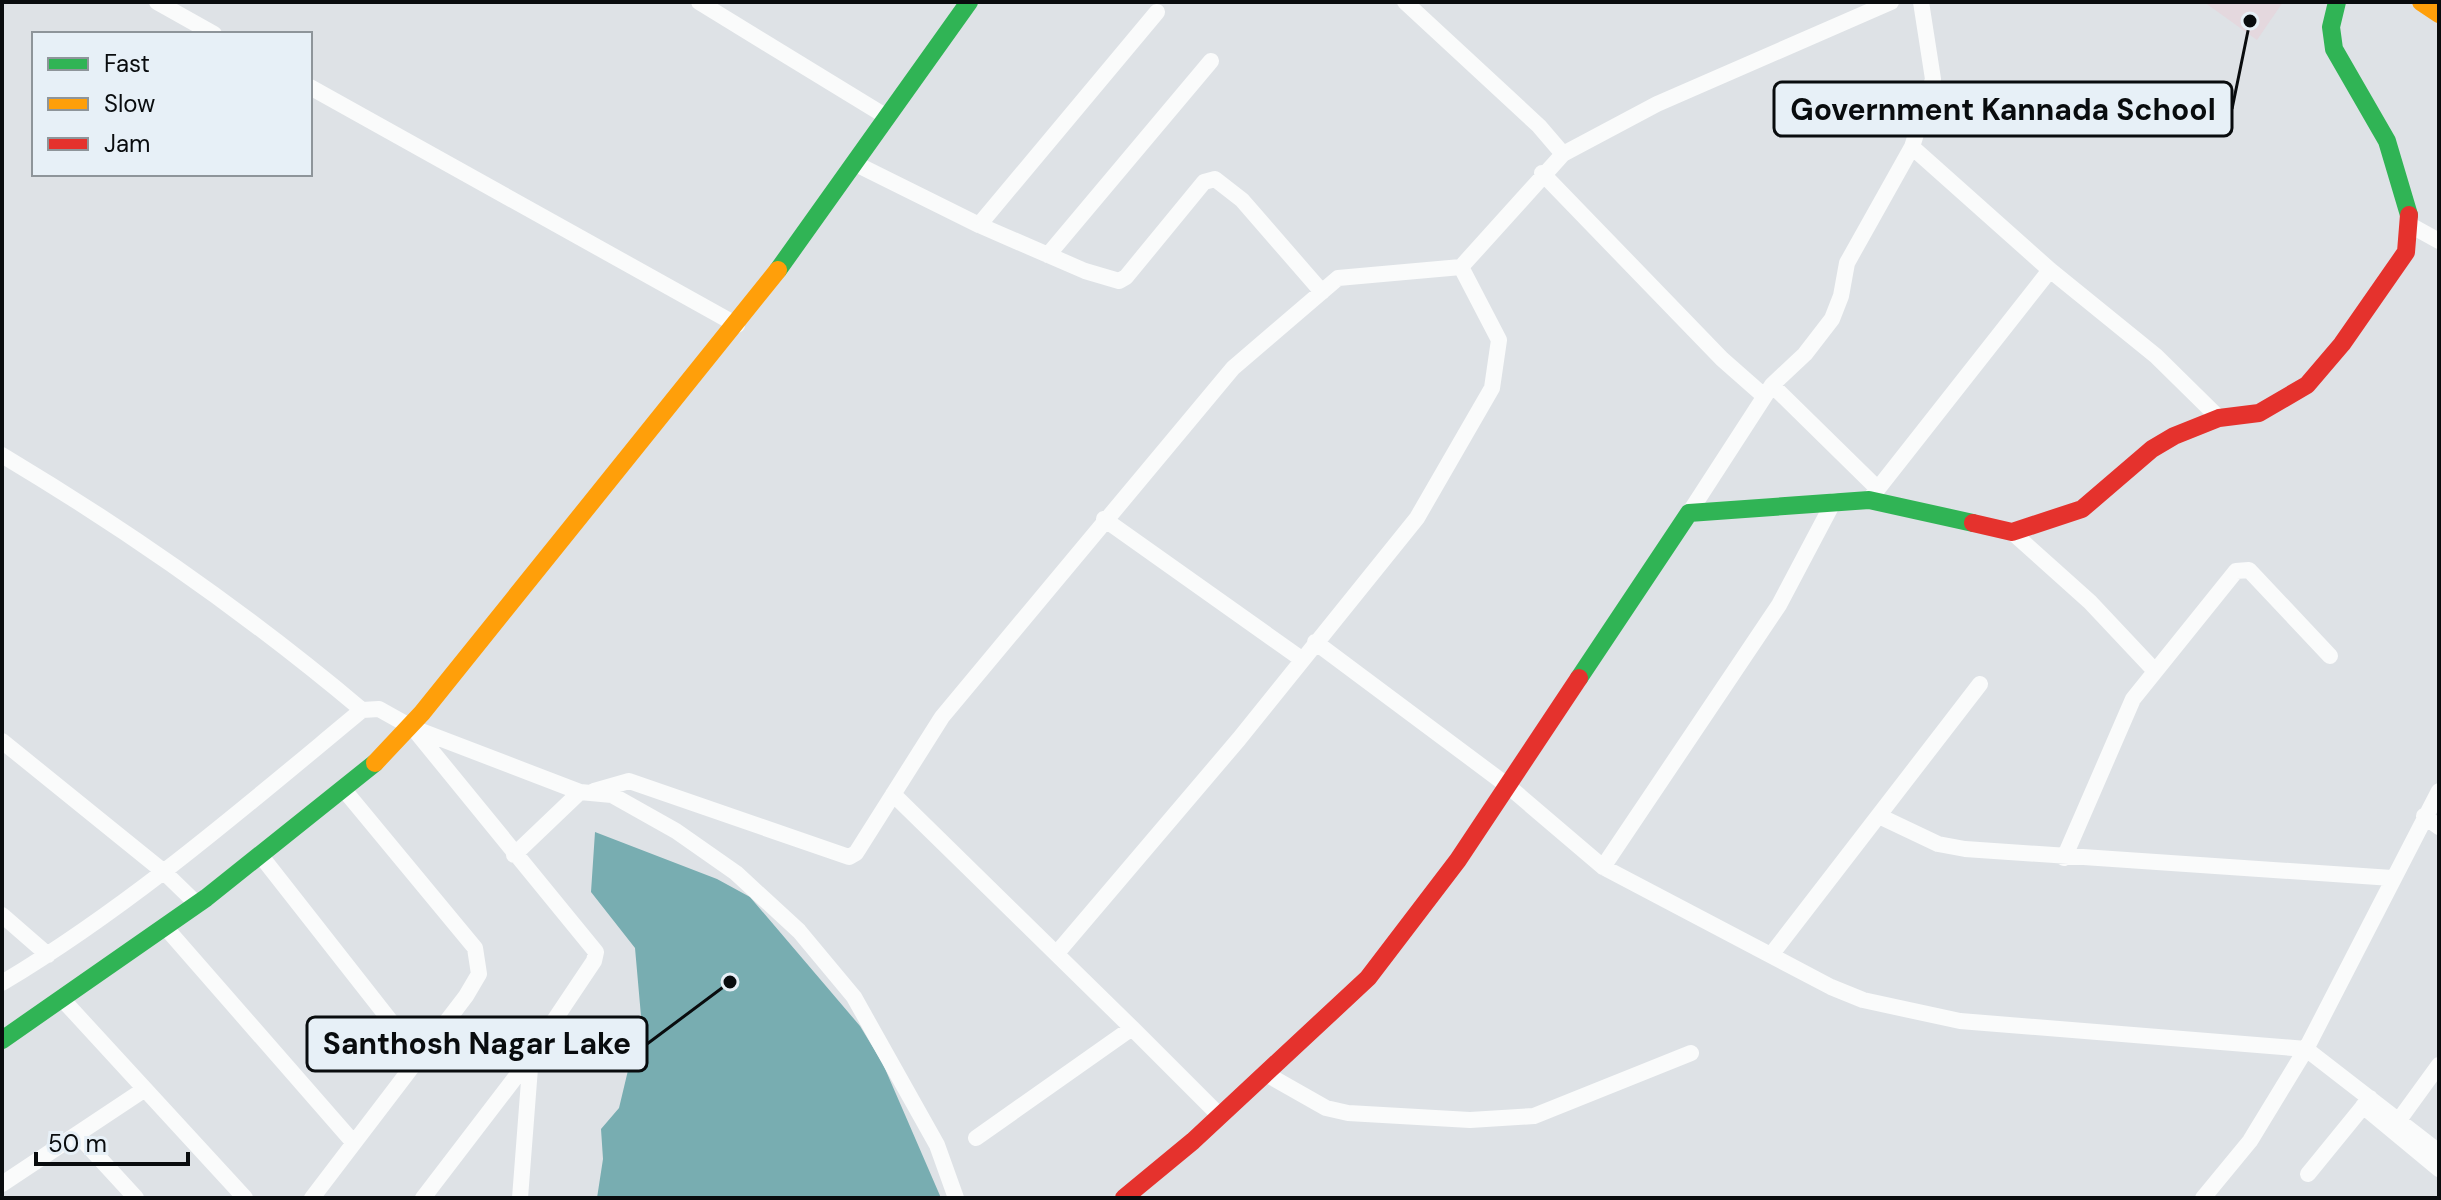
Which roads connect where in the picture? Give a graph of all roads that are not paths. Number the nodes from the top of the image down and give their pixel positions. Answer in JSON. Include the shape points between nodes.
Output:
{"nodes":[{"id":1,"x":157,"y":2,"type":"edge"},
{"id":2,"x":699,"y":2,"type":"edge"},
{"id":3,"x":969,"y":2,"type":"edge"},
{"id":4,"x":1891,"y":2,"type":"edge"},
{"id":5,"x":1921,"y":2,"type":"edge"},
{"id":6,"x":2337,"y":2,"type":"edge"},
{"id":7,"x":1410,"y":4,"type":"edge"},
{"id":8,"x":1157,"y":12,"type":"dead end"},
{"id":9,"x":210,"y":32,"type":"edge"},
{"id":10,"x":1211,"y":61,"type":"dead end"},
{"id":11,"x":312,"y":88,"type":"edge"},
{"id":12,"x":887,"y":117,"type":"junction"},
{"id":13,"x":1912,"y":147,"type":"junction"},
{"id":14,"x":1563,"y":154,"type":"junction"},
{"id":15,"x":854,"y":163,"type":"junction"},
{"id":16,"x":1542,"y":173,"type":"junction"},
{"id":17,"x":979,"y":225,"type":"junction"},
{"id":18,"x":2410,"y":225,"type":"junction"},
{"id":19,"x":2439,"y":241,"type":"edge"},
{"id":20,"x":1048,"y":255,"type":"junction"},
{"id":21,"x":1461,"y":267,"type":"junction"},
{"id":22,"x":2050,"y":270,"type":"junction"},
{"id":23,"x":1322,"y":292,"type":"junction"},
{"id":24,"x":737,"y":325,"type":"junction"},
{"id":25,"x":1768,"y":391,"type":"junction"},
{"id":26,"x":2219,"y":418,"type":"junction"},
{"id":27,"x":2,"y":455,"type":"edge"},
{"id":28,"x":1873,"y":494,"type":"junction"},
{"id":29,"x":1834,"y":501,"type":"junction"},
{"id":30,"x":1689,"y":513,"type":"junction"},
{"id":31,"x":1104,"y":519,"type":"junction"},
{"id":32,"x":2012,"y":532,"type":"junction"},
{"id":33,"x":1315,"y":642,"type":"junction"},
{"id":34,"x":2330,"y":656,"type":"dead end"},
{"id":35,"x":1300,"y":658,"type":"junction"},
{"id":36,"x":2154,"y":670,"type":"junction"},
{"id":37,"x":1980,"y":684,"type":"dead end"},
{"id":38,"x":362,"y":710,"type":"junction"},
{"id":39,"x":413,"y":728,"type":"junction"},
{"id":40,"x":2,"y":741,"type":"edge"},
{"id":41,"x":1508,"y":786,"type":"junction"},
{"id":42,"x":345,"y":791,"type":"junction"},
{"id":43,"x":2439,"y":791,"type":"edge"},
{"id":44,"x":587,"y":792,"type":"junction"},
{"id":45,"x":893,"y":794,"type":"junction"},
{"id":46,"x":1879,"y":816,"type":"junction"},
{"id":47,"x":2424,"y":816,"type":"junction"},
{"id":48,"x":2439,"y":827,"type":"edge"},
{"id":49,"x":514,"y":855,"type":"junction"},
{"id":50,"x":261,"y":856,"type":"junction"},
{"id":51,"x":2064,"y":858,"type":"junction"},
{"id":52,"x":1603,"y":867,"type":"junction"},
{"id":53,"x":164,"y":872,"type":"junction"},
{"id":54,"x":2392,"y":878,"type":"junction"},
{"id":55,"x":198,"y":905,"type":"junction"},
{"id":56,"x":2,"y":915,"type":"edge"},
{"id":57,"x":166,"y":928,"type":"junction"},
{"id":58,"x":1057,"y":953,"type":"junction"},
{"id":59,"x":48,"y":955,"type":"junction"},
{"id":60,"x":1771,"y":955,"type":"junction"},
{"id":61,"x":2,"y":983,"type":"edge"},
{"id":62,"x":63,"y":1000,"type":"junction"},
{"id":63,"x":1132,"y":1028,"type":"junction"},
{"id":64,"x":2,"y":1040,"type":"edge"},
{"id":65,"x":2306,"y":1049,"type":"junction"},
{"id":66,"x":1691,"y":1053,"type":"dead end"},
{"id":67,"x":531,"y":1055,"type":"junction"},
{"id":68,"x":418,"y":1056,"type":"junction"},
{"id":69,"x":2439,"y":1065,"type":"edge"},
{"id":70,"x":1266,"y":1074,"type":"junction"},
{"id":71,"x":145,"y":1089,"type":"junction"},
{"id":72,"x":2366,"y":1102,"type":"junction"},
{"id":73,"x":1220,"y":1116,"type":"junction"},
{"id":74,"x":2399,"y":1120,"type":"junction"},
{"id":75,"x":79,"y":1136,"type":"junction"},
{"id":76,"x":976,"y":1138,"type":"dead end"},
{"id":77,"x":353,"y":1142,"type":"junction"},
{"id":78,"x":2439,"y":1152,"type":"edge"},
{"id":79,"x":2439,"y":1169,"type":"edge"},
{"id":80,"x":2308,"y":1174,"type":"dead end"},
{"id":81,"x":2,"y":1184,"type":"edge"},
{"id":82,"x":136,"y":1198,"type":"edge"},
{"id":83,"x":245,"y":1198,"type":"edge"},
{"id":84,"x":312,"y":1198,"type":"edge"},
{"id":85,"x":423,"y":1198,"type":"edge"},
{"id":86,"x":520,"y":1198,"type":"edge"},
{"id":87,"x":956,"y":1198,"type":"edge"},
{"id":88,"x":1124,"y":1198,"type":"edge"},
{"id":89,"x":2203,"y":1198,"type":"edge"}],
"edges":[{"from":1,"to":9,"type":"street"},
{"from":2,"to":12,"type":"street"},
{"from":3,"to":12,"type":"street"},
{"from":4,"to":14,"type":"street","via":[[1657,104]]},
{"from":5,"to":13,"type":"street","via":[[1933,79]]},
{"from":6,"to":18,"type":"street","via":[[2331,27],[2334,49],[2387,141]]},
{"from":7,"to":14,"type":"street"},
{"from":8,"to":17,"type":"street"},
{"from":10,"to":20,"type":"street"},
{"from":11,"to":24,"type":"street"},
{"from":12,"to":15,"type":"street"},
{"from":13,"to":22,"type":"street"},
{"from":13,"to":25,"type":"street","via":[[1847,263],[1832,319]]},
{"from":14,"to":16,"type":"street"},
{"from":15,"to":17,"type":"street"},
{"from":15,"to":24,"type":"street"},
{"from":16,"to":21,"type":"street"},
{"from":16,"to":25,"type":"street","via":[[1722,359]]},
{"from":17,"to":20,"type":"street"},
{"from":18,"to":19,"type":"street"},
{"from":18,"to":26,"type":"street","via":[[2406,252],[2307,385],[2259,413]]},
{"from":20,"to":23,"type":"street","via":[[1123,280],[1204,182],[1215,179],[1242,200]]},
{"from":21,"to":23,"type":"street","via":[[1338,278]]},
{"from":21,"to":33,"type":"street","via":[[1499,340],[1492,388],[1417,518]]},
{"from":22,"to":26,"type":"street","via":[[2156,356]]},
{"from":22,"to":28,"type":"street"},
{"from":23,"to":31,"type":"street","via":[[1233,368]]},
{"from":24,"to":39,"type":"street"},
{"from":25,"to":28,"type":"street"},
{"from":25,"to":30,"type":"street"},
{"from":26,"to":32,"type":"street","via":[[2152,449],[2082,509]]},
{"from":27,"to":38,"type":"street","via":[[199,582]]},
{"from":28,"to":29,"type":"street"},
{"from":28,"to":32,"type":"street"},
{"from":29,"to":30,"type":"street"},
{"from":29,"to":52,"type":"street","via":[[1779,605]]},
{"from":30,"to":41,"type":"street"},
{"from":31,"to":35,"type":"street"},
{"from":31,"to":45,"type":"street","via":[[942,717]]},
{"from":32,"to":36,"type":"street","via":[[2090,602]]},
{"from":33,"to":35,"type":"street"},
{"from":33,"to":41,"type":"street"},
{"from":34,"to":36,"type":"street","via":[[2243,569]]},
{"from":35,"to":58,"type":"street","via":[[1239,739]]},
{"from":36,"to":51,"type":"street","via":[[2133,699]]},
{"from":37,"to":46,"type":"street"},
{"from":38,"to":39,"type":"street","via":[[379,709]]},
{"from":38,"to":53,"type":"street"},
{"from":39,"to":42,"type":"street"},
{"from":39,"to":44,"type":"street"},
{"from":39,"to":49,"type":"street"},
{"from":40,"to":53,"type":"street"},
{"from":41,"to":52,"type":"street"},
{"from":41,"to":70,"type":"street","via":[[1368,978]]},
{"from":42,"to":50,"type":"street"},
{"from":42,"to":68,"type":"street","via":[[475,948],[479,974]]},
{"from":43,"to":47,"type":"street"},
{"from":44,"to":45,"type":"street","via":[[629,781],[849,857]]},
{"from":44,"to":49,"type":"street"},
{"from":44,"to":87,"type":"street","via":[[612,795],[688,839],[736,873],[799,931],[854,997],[937,1145]]},
{"from":45,"to":58,"type":"street"},
{"from":46,"to":51,"type":"street","via":[[1938,844]]},
{"from":46,"to":60,"type":"street"},
{"from":47,"to":48,"type":"street"},
{"from":47,"to":54,"type":"street"},
{"from":49,"to":67,"type":"street","via":[[596,952]]},
{"from":50,"to":55,"type":"street"},
{"from":50,"to":68,"type":"street"},
{"from":51,"to":54,"type":"street"},
{"from":52,"to":60,"type":"street"},
{"from":53,"to":55,"type":"street"},
{"from":53,"to":59,"type":"street"},
{"from":54,"to":65,"type":"street"},
{"from":55,"to":57,"type":"street"},
{"from":56,"to":59,"type":"street"},
{"from":57,"to":62,"type":"street"},
{"from":57,"to":77,"type":"street"},
{"from":58,"to":63,"type":"street"},
{"from":59,"to":61,"type":"street"},
{"from":60,"to":65,"type":"street","via":[[1863,1000],[1960,1021]]},
{"from":62,"to":64,"type":"street"},
{"from":62,"to":71,"type":"street"},
{"from":63,"to":73,"type":"street"},
{"from":63,"to":76,"type":"street"},
{"from":65,"to":72,"type":"street"},
{"from":65,"to":89,"type":"street","via":[[2250,1141]]},
{"from":66,"to":70,"type":"street","via":[[1534,1116],[1470,1120],[1348,1113],[1326,1108]]},
{"from":67,"to":85,"type":"street"},
{"from":67,"to":86,"type":"street"},
{"from":68,"to":77,"type":"street"},
{"from":69,"to":74,"type":"street"},
{"from":70,"to":73,"type":"street"},
{"from":71,"to":75,"type":"street"},
{"from":71,"to":83,"type":"street"},
{"from":72,"to":74,"type":"street"},
{"from":72,"to":79,"type":"street"},
{"from":72,"to":80,"type":"street"},
{"from":73,"to":88,"type":"street"},
{"from":74,"to":78,"type":"street"},
{"from":75,"to":81,"type":"street"},
{"from":75,"to":82,"type":"street"},
{"from":77,"to":84,"type":"street"}]}
